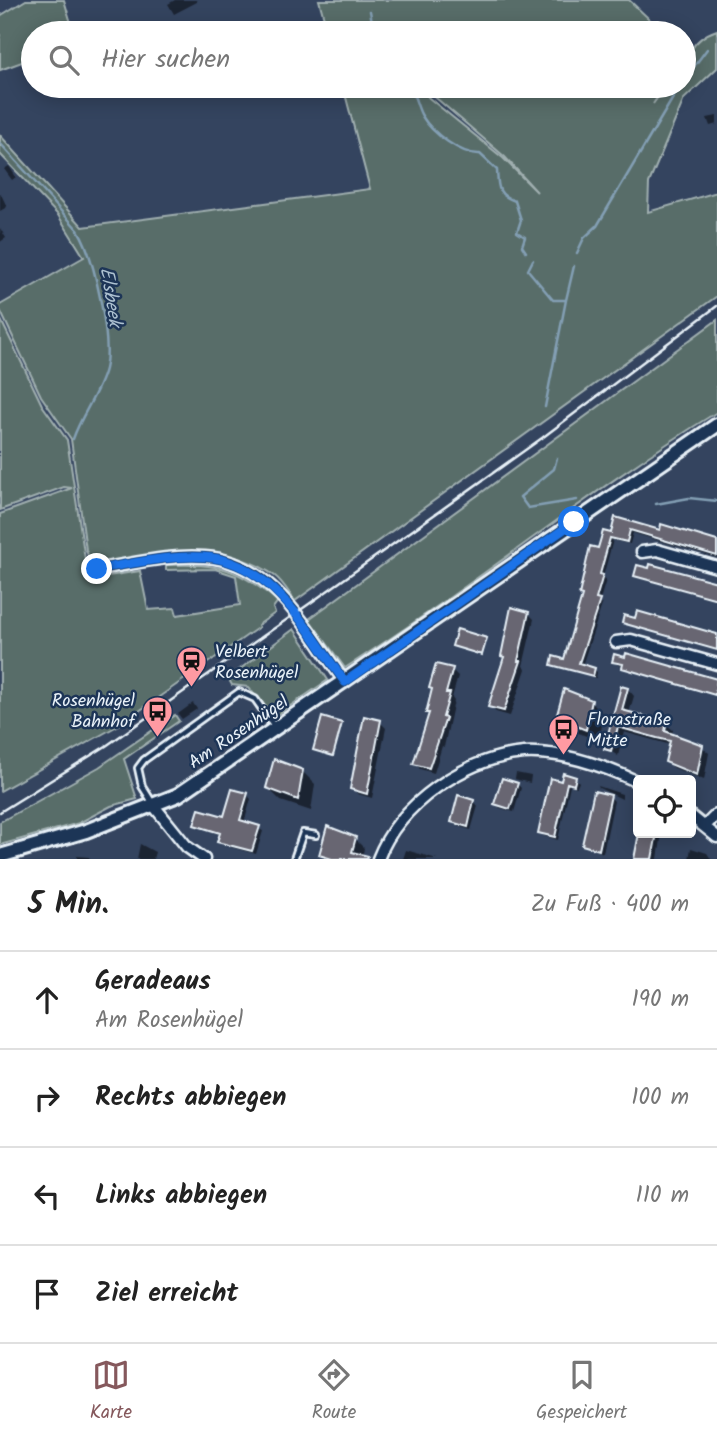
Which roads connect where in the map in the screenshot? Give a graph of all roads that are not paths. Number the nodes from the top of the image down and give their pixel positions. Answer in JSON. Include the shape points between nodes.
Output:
{"nodes":[{"id":1,"x":717,"y":425,"type":"edge"},
{"id":2,"x":642,"y":552,"type":"dead end"},
{"id":3,"x":717,"y":567,"type":"edge"},
{"id":4,"x":92,"y":570,"type":"dead end"},
{"id":5,"x":616,"y":642,"type":"dead end"},
{"id":6,"x":717,"y":664,"type":"edge"},
{"id":7,"x":345,"y":682,"type":"junction"},
{"id":8,"x":276,"y":730,"type":"junction"},
{"id":9,"x":633,"y":780,"type":"edge"},
{"id":10,"x":155,"y":806,"type":"junction"},
{"id":11,"x":717,"y":814,"type":"edge"},
{"id":12,"x":696,"y":820,"type":"edge"},
{"id":13,"x":705,"y":826,"type":"junction"},
{"id":14,"x":316,"y":835,"type":"dead end"},
{"id":15,"x":717,"y":836,"type":"edge"},
{"id":16,"x":0,"y":856,"type":"edge"},
{"id":17,"x":204,"y":859,"type":"edge"},
{"id":18,"x":294,"y":859,"type":"edge"},
{"id":19,"x":378,"y":859,"type":"edge"}],
"edges":[{"from":1,"to":7,"type":"street","name":"Am Rosenhügel"},
{"from":2,"to":3,"type":"street","via":[[657,550]]},
{"from":4,"to":7,"type":"street","via":[[183,557],[238,565],[268,582],[283,598]]},
{"from":5,"to":6,"type":"street","via":[[631,639]]},
{"from":7,"to":8,"type":"street","name":"Am Rosenhügel"},
{"from":8,"to":10,"type":"street","name":"Am Rosenhügel"},
{"from":8,"to":10,"type":"lane","via":[[255,699],[239,692],[138,768]]},
{"from":9,"to":19,"type":"street","via":[[564,757],[523,753],[498,759],[459,774],[417,804]]},
{"from":10,"to":16,"type":"street","name":"Am Rosenhügel"},
{"from":10,"to":17,"type":"street","via":[[187,847]]},
{"from":11,"to":13,"type":"street"},
{"from":12,"to":13,"type":"street"},
{"from":13,"to":15,"type":"street"},
{"from":14,"to":18,"type":"lane","via":[[301,835]]}]}
